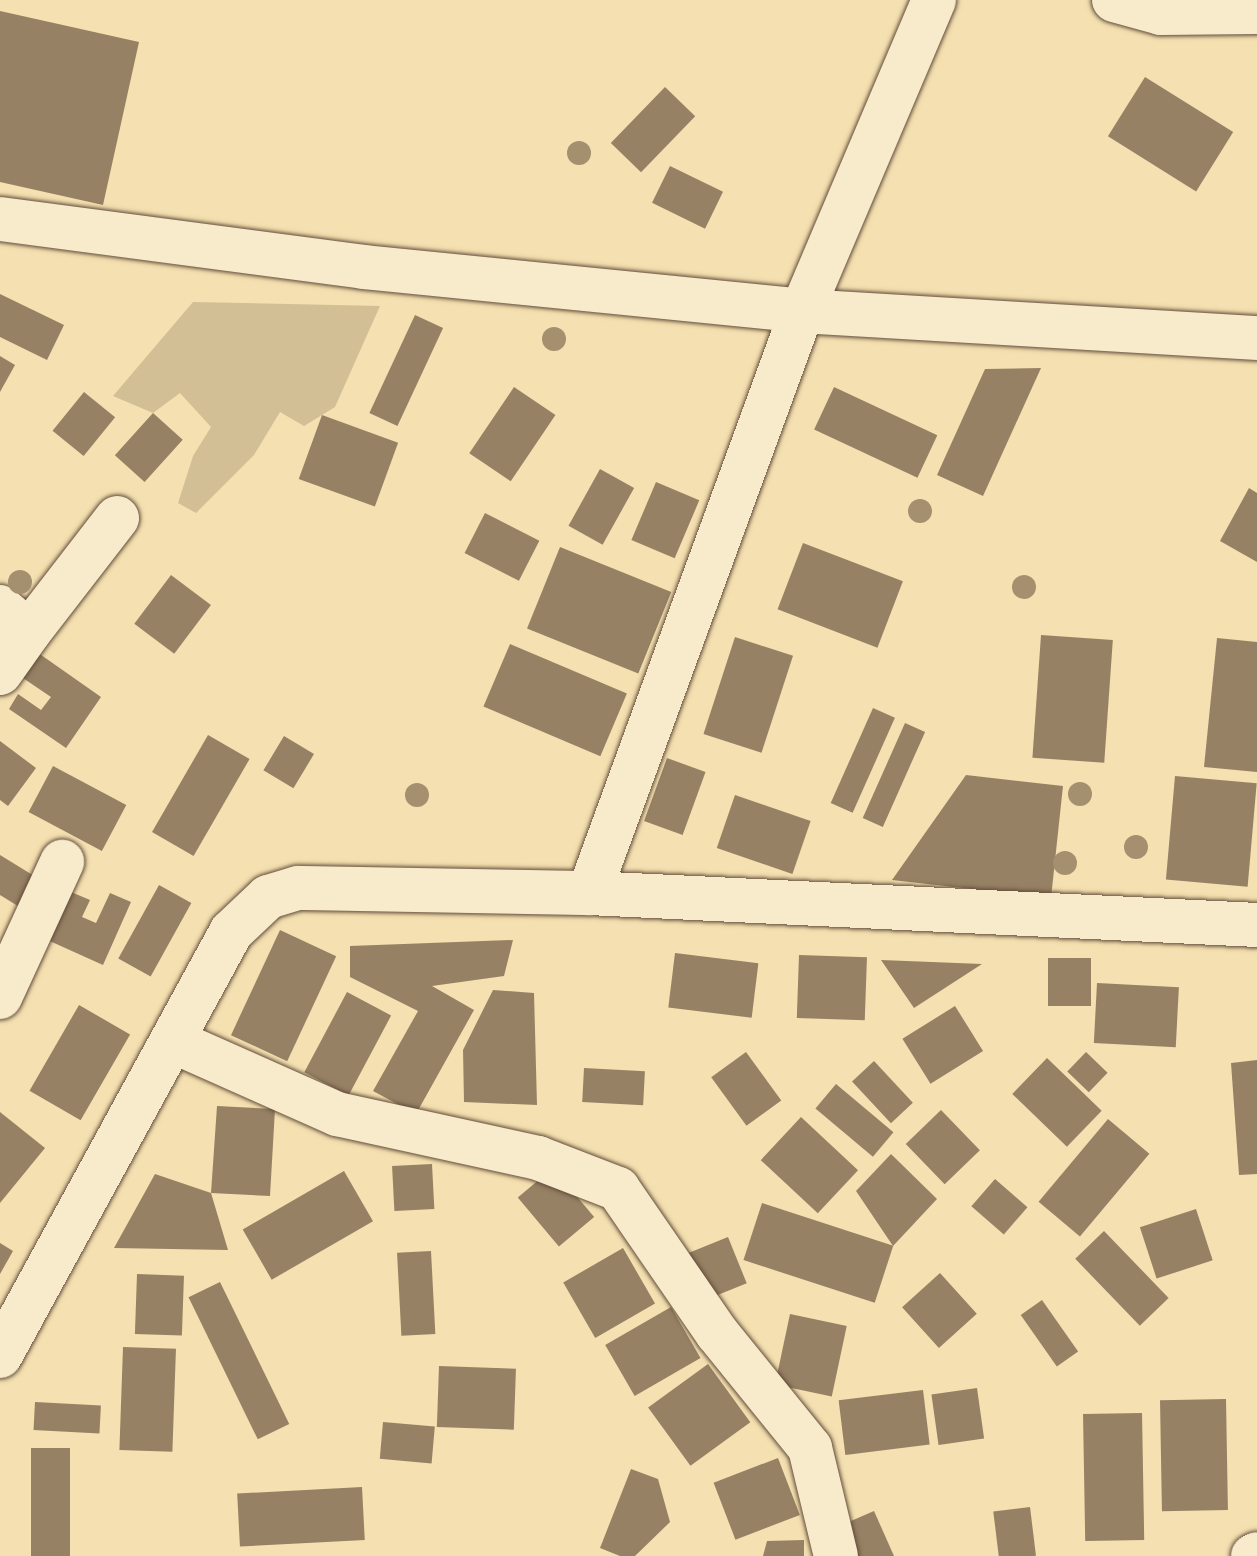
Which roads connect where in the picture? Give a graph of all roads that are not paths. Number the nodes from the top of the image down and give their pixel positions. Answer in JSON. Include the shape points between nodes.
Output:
{"nodes":[{"id":1,"x":934,"y":0,"type":"edge"},
{"id":2,"x":1114,"y":0,"type":"edge"},
{"id":3,"x":1257,"y":12,"type":"edge"},
{"id":4,"x":0,"y":219,"type":"edge"},
{"id":5,"x":802,"y":311,"type":"junction"},
{"id":6,"x":1257,"y":338,"type":"edge"},
{"id":7,"x":117,"y":518,"type":"dead end"},
{"id":8,"x":15,"y":620,"type":"edge"},
{"id":9,"x":0,"y":673,"type":"edge"},
{"id":10,"x":62,"y":862,"type":"dead end"},
{"id":11,"x":589,"y":893,"type":"junction"},
{"id":12,"x":1257,"y":925,"type":"edge"},
{"id":13,"x":0,"y":997,"type":"edge"},
{"id":14,"x":173,"y":1041,"type":"junction"},
{"id":15,"x":11,"y":1311,"type":"edge"},
{"id":16,"x":0,"y":1356,"type":"edge"},
{"id":17,"x":836,"y":1556,"type":"edge"}],
"edges":[{"from":1,"to":5,"type":"street"},
{"from":2,"to":3,"type":"street","via":[[1161,13]]},
{"from":4,"to":5,"type":"street","via":[[364,267]]},
{"from":5,"to":6,"type":"street"},
{"from":5,"to":11,"type":"street"},
{"from":7,"to":8,"type":"street"},
{"from":8,"to":9,"type":"street"},
{"from":10,"to":13,"type":"street"},
{"from":11,"to":12,"type":"street"},
{"from":11,"to":14,"type":"street","via":[[298,888],[268,897],[231,932]]},
{"from":14,"to":15,"type":"street"},
{"from":14,"to":17,"type":"street","via":[[337,1114],[538,1158],[618,1189],[717,1333],[783,1406],[810,1448]]},
{"from":15,"to":16,"type":"street"}]}
